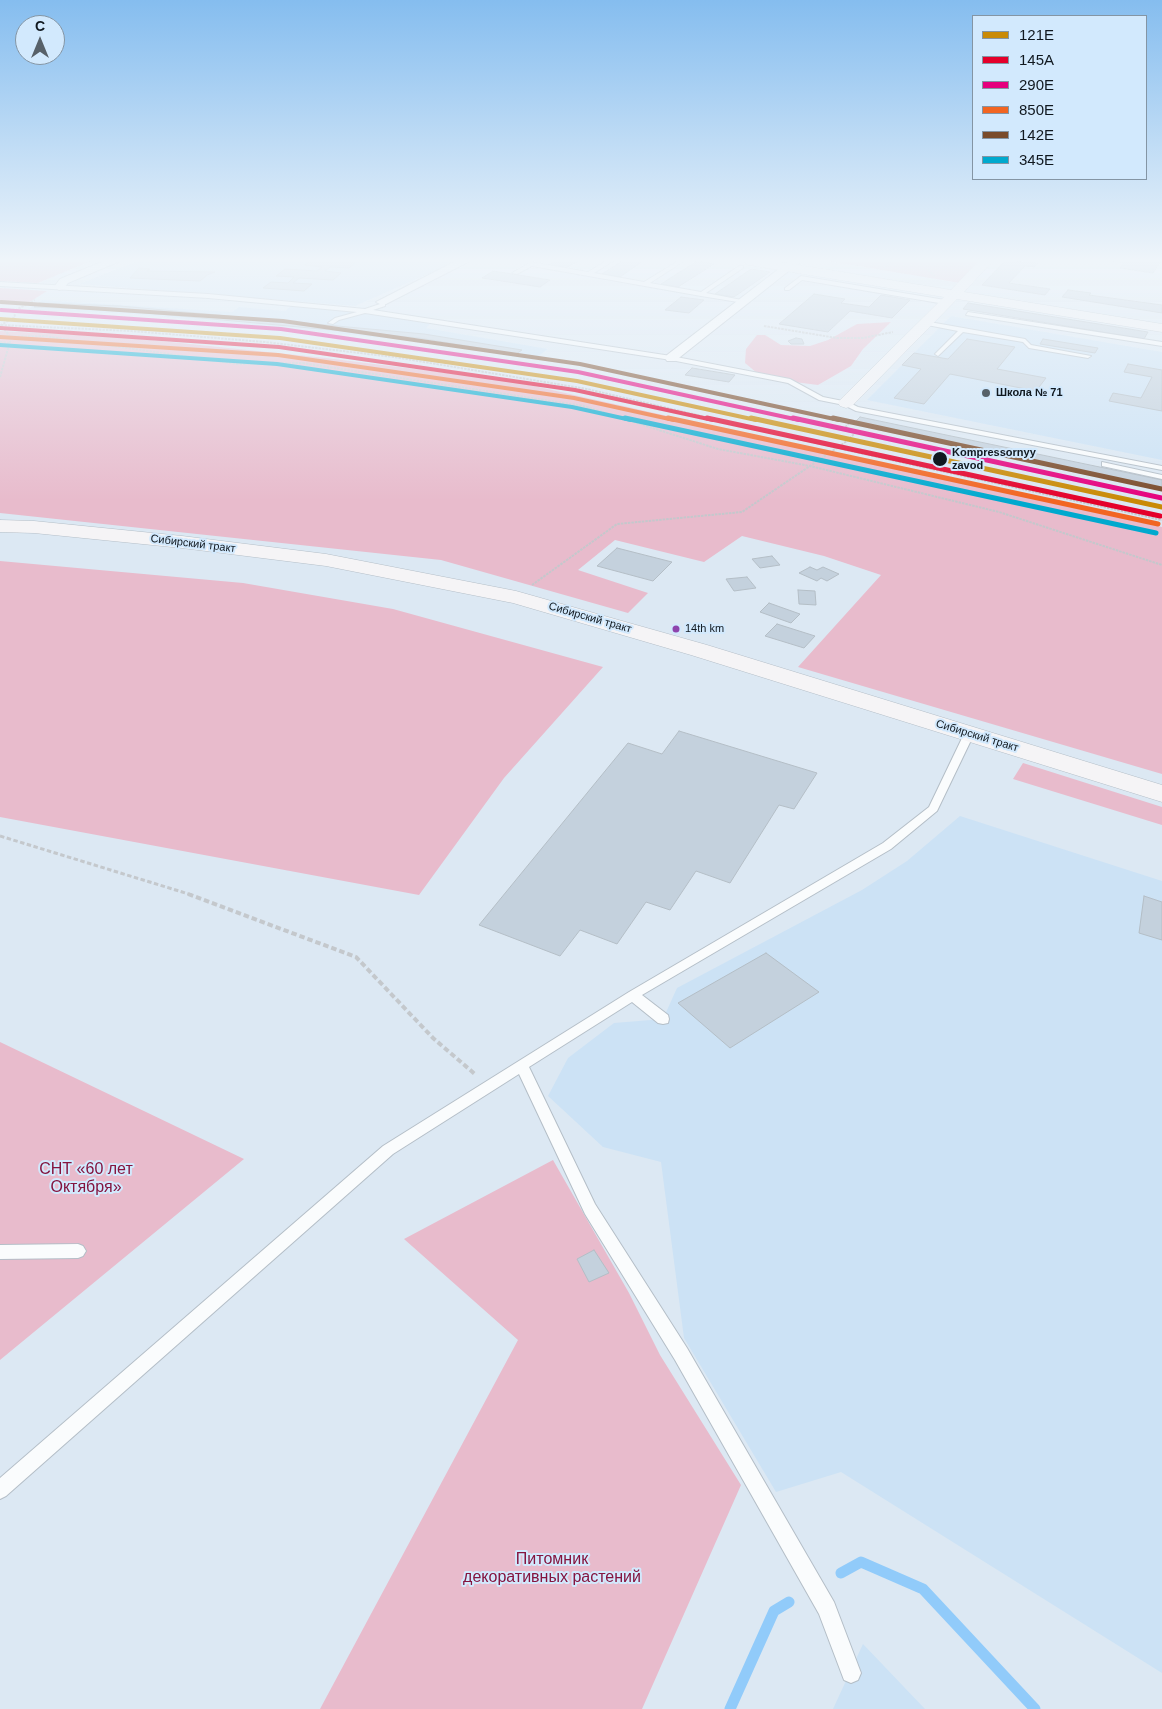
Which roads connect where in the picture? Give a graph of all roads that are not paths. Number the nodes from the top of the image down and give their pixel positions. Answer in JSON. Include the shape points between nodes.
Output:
{"nodes":[{"id":1,"x":559,"y":341,"type":"edge"},
{"id":2,"x":693,"y":341,"type":"edge"},
{"id":3,"x":907,"y":341,"type":"edge"},
{"id":4,"x":950,"y":341,"type":"edge"},
{"id":5,"x":1024,"y":341,"type":"edge"},
{"id":6,"x":1141,"y":341,"type":"edge"},
{"id":7,"x":1162,"y":344,"type":"edge"},
{"id":8,"x":938,"y":354,"type":"dead end"},
{"id":9,"x":1088,"y":356,"type":"dead end"},
{"id":10,"x":671,"y":358,"type":"junction"},
{"id":11,"x":846,"y":403,"type":"junction"},
{"id":12,"x":1092,"y":454,"type":"junction"},
{"id":13,"x":1162,"y":468,"type":"edge"},
{"id":14,"x":1162,"y":477,"type":"edge"},
{"id":15,"x":0,"y":526,"type":"edge"},
{"id":16,"x":969,"y":734,"type":"junction"},
{"id":17,"x":1162,"y":794,"type":"edge"},
{"id":18,"x":633,"y":996,"type":"junction"},
{"id":19,"x":663,"y":1019,"type":"dead end"},
{"id":20,"x":522,"y":1066,"type":"junction"},
{"id":21,"x":78,"y":1251,"type":"dead end"},
{"id":22,"x":0,"y":1252,"type":"edge"},
{"id":23,"x":0,"y":1490,"type":"edge"},
{"id":24,"x":851,"y":1673,"type":"dead end"}],
"edges":[{"from":1,"to":10,"type":"lane"},
{"from":2,"to":10,"type":"street"},
{"from":3,"to":11,"type":"street"},
{"from":4,"to":8,"type":"lane"},
{"from":5,"to":9,"type":"lane","via":[[1029,346]]},
{"from":6,"to":7,"type":"lane"},
{"from":10,"to":11,"type":"lane","via":[[790,381],[821,399]]},
{"from":11,"to":12,"type":"lane","via":[[856,409]]},
{"from":12,"to":13,"type":"lane"},
{"from":12,"to":14,"type":"lane","via":[[1099,463]]},
{"from":15,"to":16,"type":"street","name":"Сибирский тракт","via":[[182,542],[326,560],[516,597]]},
{"from":16,"to":17,"type":"street","name":"Сибирский тракт"},
{"from":16,"to":18,"type":"lane","via":[[932,809],[886,846]]},
{"from":18,"to":19,"type":"lane"},
{"from":18,"to":20,"type":"lane"},
{"from":20,"to":23,"type":"lane","via":[[388,1150]]},
{"from":20,"to":24,"type":"lane","via":[[590,1209],[681,1354],[827,1609]]},
{"from":21,"to":22,"type":"lane"}]}
